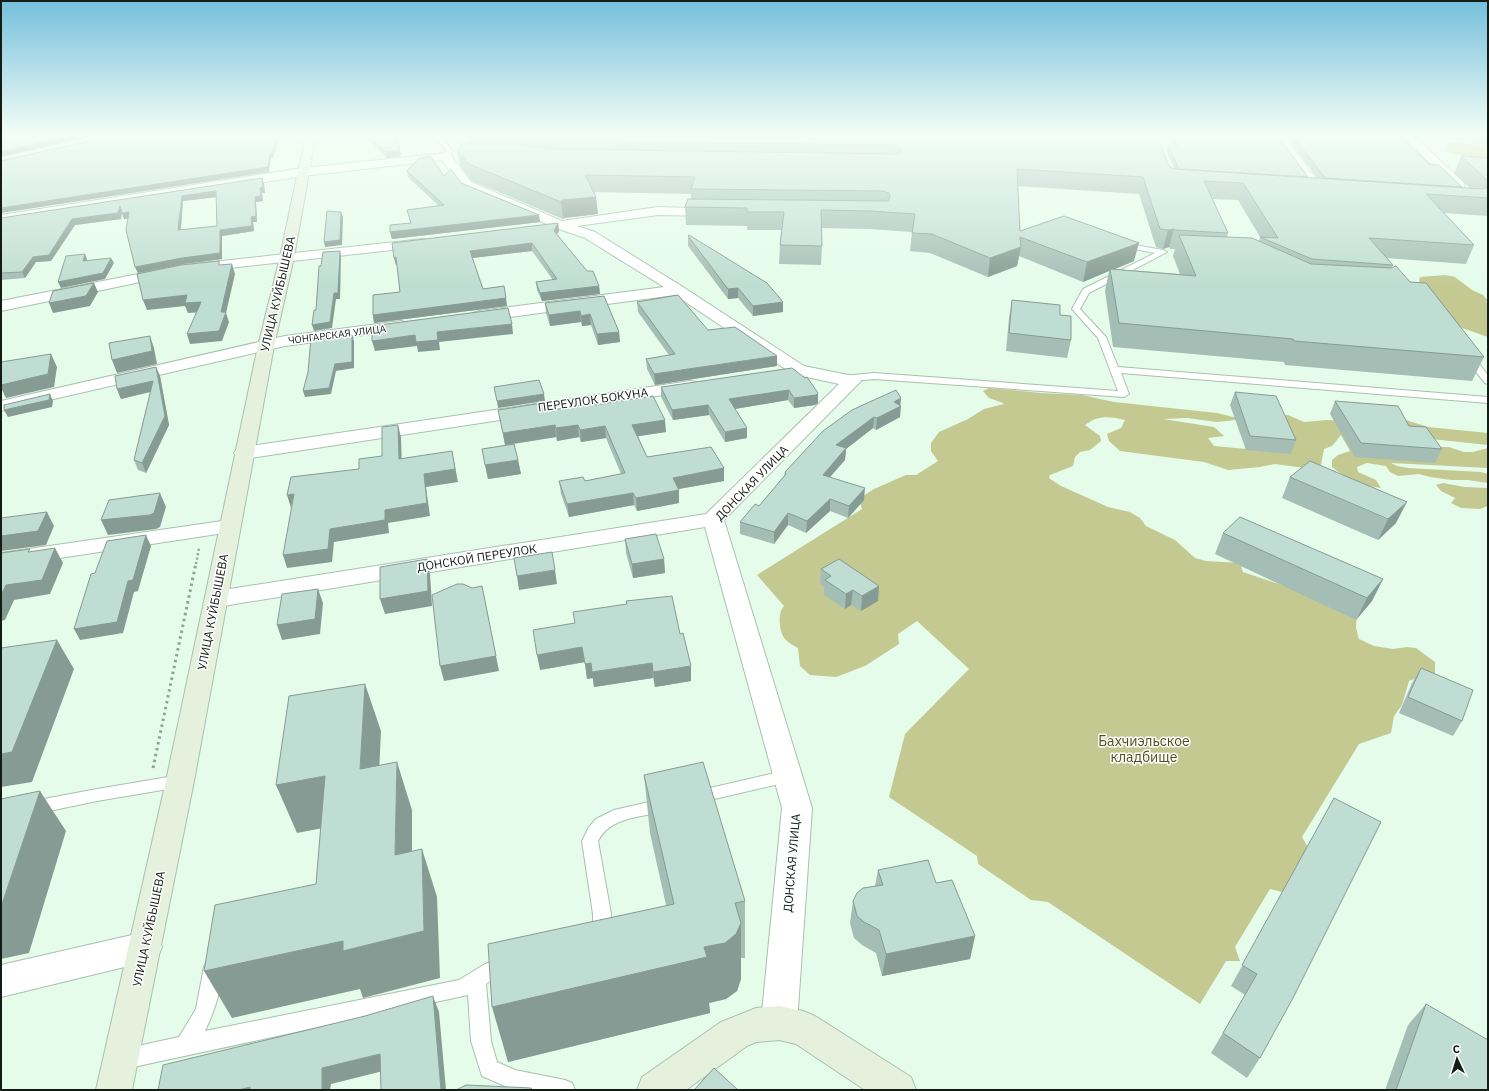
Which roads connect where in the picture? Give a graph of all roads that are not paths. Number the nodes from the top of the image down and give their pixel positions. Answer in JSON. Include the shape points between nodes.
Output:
{"nodes":[{"id":1,"x":226,"y":184,"type":"edge"},
{"id":2,"x":301,"y":184,"type":"edge"},
{"id":3,"x":466,"y":184,"type":"edge"},
{"id":4,"x":1314,"y":184,"type":"edge"},
{"id":5,"x":1458,"y":184,"type":"edge"},
{"id":6,"x":1303,"y":189,"type":"edge"},
{"id":7,"x":1318,"y":190,"type":"junction"},
{"id":8,"x":1334,"y":191,"type":"edge"},
{"id":9,"x":1470,"y":195,"type":"edge"},
{"id":10,"x":729,"y":212,"type":"edge"},
{"id":11,"x":1,"y":219,"type":"edge"},
{"id":12,"x":561,"y":225,"type":"junction"},
{"id":13,"x":534,"y":229,"type":"edge"},
{"id":14,"x":438,"y":241,"type":"edge"},
{"id":15,"x":1113,"y":242,"type":"edge"},
{"id":16,"x":287,"y":257,"type":"junction"},
{"id":17,"x":678,"y":290,"type":"junction"},
{"id":18,"x":1,"y":306,"type":"edge"},
{"id":19,"x":466,"y":317,"type":"edge"},
{"id":20,"x":418,"y":324,"type":"edge"},
{"id":21,"x":266,"y":346,"type":"junction"},
{"id":22,"x":1462,"y":347,"type":"edge"},
{"id":23,"x":799,"y":370,"type":"junction"},
{"id":24,"x":1115,"y":370,"type":"junction"},
{"id":25,"x":775,"y":373,"type":"edge"},
{"id":26,"x":842,"y":379,"type":"junction"},
{"id":27,"x":1488,"y":381,"type":"edge"},
{"id":28,"x":705,"y":384,"type":"edge"},
{"id":29,"x":1488,"y":400,"type":"edge"},
{"id":30,"x":1,"y":406,"type":"edge"},
{"id":31,"x":244,"y":453,"type":"junction"},
{"id":32,"x":713,"y":520,"type":"junction"},
{"id":33,"x":230,"y":526,"type":"junction"},
{"id":34,"x":1,"y":560,"type":"edge"},
{"id":35,"x":217,"y":599,"type":"junction"},
{"id":36,"x":788,"y":776,"type":"junction"},
{"id":37,"x":180,"y":781,"type":"junction"},
{"id":38,"x":1,"y":814,"type":"edge"},
{"id":39,"x":582,"y":942,"type":"edge"},
{"id":40,"x":145,"y":947,"type":"junction"},
{"id":41,"x":217,"y":954,"type":"edge"},
{"id":42,"x":519,"y":961,"type":"edge"},
{"id":43,"x":476,"y":980,"type":"junction"},
{"id":44,"x":1,"y":981,"type":"edge"},
{"id":45,"x":779,"y":1023,"type":"junction"},
{"id":46,"x":185,"y":1045,"type":"junction"},
{"id":47,"x":120,"y":1060,"type":"junction"},
{"id":48,"x":114,"y":1090,"type":"edge"},
{"id":49,"x":565,"y":1090,"type":"edge"},
{"id":50,"x":655,"y":1090,"type":"edge"},
{"id":51,"x":898,"y":1090,"type":"edge"}],
"edges":[{"from":1,"to":11,"type":"street"},
{"from":2,"to":16,"type":"main road","name":"УЛИЦА КУЙБЫШЕВА"},
{"from":3,"to":12,"type":"street"},
{"from":4,"to":7,"type":"street"},
{"from":5,"to":9,"type":"street"},
{"from":6,"to":7,"type":"street"},
{"from":7,"to":8,"type":"street"},
{"from":10,"to":12,"type":"street","via":[[658,211]]},
{"from":12,"to":13,"type":"street"},
{"from":12,"to":17,"type":"street","via":[[590,235]]},
{"from":14,"to":16,"type":"street"},
{"from":15,"to":24,"type":"lane","via":[[1167,252],[1086,291],[1076,309],[1102,337]]},
{"from":16,"to":18,"type":"street","via":[[184,269]]},
{"from":16,"to":21,"type":"main road","name":"УЛИЦА КУЙБЫШЕВА"},
{"from":17,"to":19,"type":"street"},
{"from":17,"to":23,"type":"street"},
{"from":20,"to":21,"type":"street","name":"ЧОНГАРСКАЯ УЛИЦА","via":[[285,341]]},
{"from":21,"to":30,"type":"street","name":"ЧОНГАРСКАЯ УЛИЦА"},
{"from":21,"to":31,"type":"main road","name":"УЛИЦА КУЙБЫШЕВА"},
{"from":22,"to":27,"type":"lane"},
{"from":23,"to":25,"type":"street"},
{"from":23,"to":26,"type":"street"},
{"from":24,"to":26,"type":"lane","via":[[1124,394],[874,376]]},
{"from":24,"to":29,"type":"lane"},
{"from":26,"to":32,"type":"street","name":"ДОНСКАЯ УЛИЦА","via":[[852,381]]},
{"from":28,"to":31,"type":"street","name":"ПЕРЕУЛОК БОКУНА"},
{"from":31,"to":33,"type":"main road","name":"УЛИЦА КУЙБЫШЕВА"},
{"from":32,"to":35,"type":"street","name":"ДОНСКОЙ ПЕРЕУЛОК"},
{"from":32,"to":36,"type":"street","name":"ДОНСКАЯ УЛИЦА"},
{"from":33,"to":34,"type":"street"},
{"from":33,"to":35,"type":"main road","name":"УЛИЦА КУЙБЫШЕВА"},
{"from":35,"to":37,"type":"main road","name":"УЛИЦА КУЙБЫШЕВА"},
{"from":36,"to":39,"type":"lane","via":[[616,816],[601,824],[592,833],[590,841],[602,924],[597,934]]},
{"from":36,"to":45,"type":"street","name":"ДОНСКАЯ УЛИЦА","via":[[797,808]]},
{"from":37,"to":38,"type":"lane"},
{"from":37,"to":40,"type":"main road","name":"УЛИЦА КУЙБЫШЕВА"},
{"from":40,"to":44,"type":"street"},
{"from":40,"to":47,"type":"main road","name":"УЛИЦА КУЙБЫШЕВА"},
{"from":41,"to":46,"type":"lane","via":[[205,1013]]},
{"from":42,"to":43,"type":"lane","via":[[491,970]]},
{"from":43,"to":46,"type":"lane","via":[[462,988]]},
{"from":43,"to":49,"type":"lane","via":[[481,1041],[489,1069],[514,1080]]},
{"from":45,"to":50,"type":"main road","via":[[756,1025],[734,1034]]},
{"from":45,"to":51,"type":"main road","via":[[803,1028]]},
{"from":46,"to":47,"type":"lane"},
{"from":47,"to":48,"type":"main road","name":"УЛИЦА КУЙБЫШЕВА"}]}
